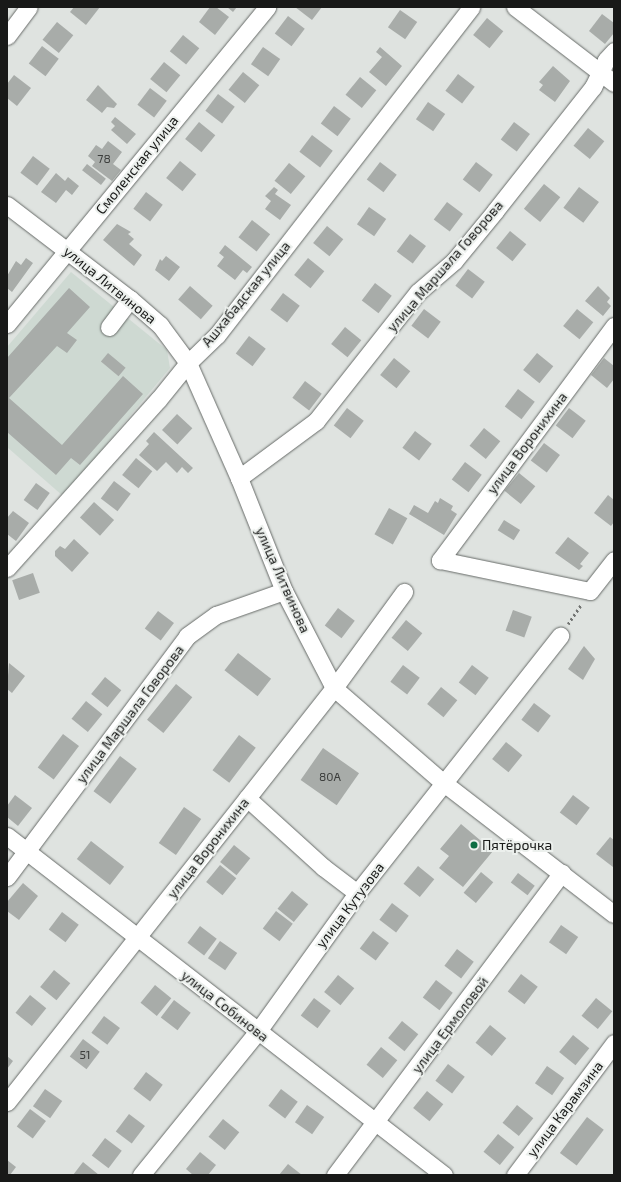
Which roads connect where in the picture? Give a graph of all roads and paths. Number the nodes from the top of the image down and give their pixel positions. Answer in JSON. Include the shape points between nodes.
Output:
{"nodes":[{"id":1,"x":29,"y":7,"type":"edge"},
{"id":2,"x":267,"y":7,"type":"edge"},
{"id":3,"x":471,"y":7,"type":"edge"},
{"id":4,"x":515,"y":7,"type":"edge"},
{"id":5,"x":7,"y":36,"type":"edge"},
{"id":6,"x":614,"y":51,"type":"edge"},
{"id":7,"x":600,"y":73,"type":"junction"},
{"id":8,"x":614,"y":83,"type":"edge"},
{"id":9,"x":7,"y":205,"type":"edge"},
{"id":10,"x":67,"y":250,"type":"junction"},
{"id":11,"x":130,"y":299,"type":"junction"},
{"id":12,"x":7,"y":324,"type":"edge"},
{"id":13,"x":614,"y":326,"type":"edge"},
{"id":14,"x":109,"y":327,"type":"dead end"},
{"id":15,"x":188,"y":363,"type":"junction"},
{"id":16,"x":239,"y":478,"type":"junction"},
{"id":17,"x":614,"y":560,"type":"edge"},
{"id":18,"x":7,"y":568,"type":"edge"},
{"id":19,"x":284,"y":591,"type":"junction"},
{"id":20,"x":590,"y":591,"type":"junction"},
{"id":21,"x":404,"y":592,"type":"dead end"},
{"id":22,"x":560,"y":636,"type":"joint"},
{"id":23,"x":334,"y":688,"type":"junction"},
{"id":24,"x":445,"y":784,"type":"junction"},
{"id":25,"x":247,"y":798,"type":"junction"},
{"id":26,"x":7,"y":836,"type":"edge"},
{"id":27,"x":27,"y":852,"type":"junction"},
{"id":28,"x":562,"y":873,"type":"junction"},
{"id":29,"x":7,"y":877,"type":"edge"},
{"id":30,"x":357,"y":893,"type":"junction"},
{"id":31,"x":614,"y":914,"type":"edge"},
{"id":32,"x":137,"y":937,"type":"junction"},
{"id":33,"x":258,"y":1031,"type":"junction"},
{"id":34,"x":614,"y":1043,"type":"edge"},
{"id":35,"x":7,"y":1102,"type":"edge"},
{"id":36,"x":376,"y":1123,"type":"junction"},
{"id":37,"x":141,"y":1175,"type":"edge"},
{"id":38,"x":335,"y":1175,"type":"edge"},
{"id":39,"x":444,"y":1175,"type":"edge"},
{"id":40,"x":515,"y":1175,"type":"edge"}],
"edges":[{"from":1,"to":5,"type":"street"},
{"from":2,"to":10,"type":"street","name":"Смоленская улица"},
{"from":3,"to":15,"type":"street","name":"Ашхабадская улица","via":[[217,335]]},
{"from":4,"to":7,"type":"street"},
{"from":6,"to":7,"type":"street","name":"улица Маршала Говорова"},
{"from":7,"to":8,"type":"street"},
{"from":7,"to":16,"type":"street","name":"улица Маршала Говорова","via":[[594,86],[495,211],[454,261],[418,292],[316,422]]},
{"from":9,"to":10,"type":"street","name":"улица Литвинова"},
{"from":10,"to":11,"type":"street","name":"улица Литвинова"},
{"from":10,"to":12,"type":"street","name":"Смоленская улица"},
{"from":11,"to":14,"type":"street"},
{"from":11,"to":15,"type":"street","name":"улица Литвинова","via":[[160,326]]},
{"from":13,"to":20,"type":"street","name":"улица Воронихина","via":[[440,560]]},
{"from":15,"to":16,"type":"street","name":"улица Литвинова"},
{"from":15,"to":18,"type":"street","name":"Ашхабадская улица","via":[[158,400]]},
{"from":16,"to":19,"type":"street","name":"улица Литвинова"},
{"from":17,"to":20,"type":"street"},
{"from":19,"to":23,"type":"street","name":"улица Литвинова"},
{"from":19,"to":27,"type":"street","name":"улица Маршала Говорова","via":[[216,615],[187,636]]},
{"from":20,"to":22,"type":"path"},
{"from":21,"to":23,"type":"street","name":"улица Воронихина"},
{"from":22,"to":24,"type":"street","name":"улица Кутузова"},
{"from":23,"to":24,"type":"street","name":"улица Литвинова"},
{"from":23,"to":25,"type":"street","name":"улица Воронихина"},
{"from":24,"to":28,"type":"street","name":"улица Литвинова"},
{"from":24,"to":30,"type":"street","name":"улица Кутузова"},
{"from":25,"to":30,"type":"street","via":[[323,867]]},
{"from":25,"to":32,"type":"street","name":"улица Воронихина"},
{"from":26,"to":27,"type":"street","name":"улица Собинова"},
{"from":27,"to":29,"type":"street","name":"улица Маршала Говорова"},
{"from":27,"to":32,"type":"street","name":"улица Собинова"},
{"from":28,"to":31,"type":"street","name":"улица Литвинова"},
{"from":28,"to":36,"type":"street","name":"улица Ермоловой"},
{"from":30,"to":33,"type":"street","name":"улица Кутузова"},
{"from":32,"to":33,"type":"street","name":"улица Собинова"},
{"from":32,"to":35,"type":"street","name":"улица Воронихина"},
{"from":33,"to":36,"type":"street","name":"улица Собинова"},
{"from":33,"to":37,"type":"street","name":"улица Кутузова"},
{"from":34,"to":40,"type":"street","name":"улица Карамзина"},
{"from":36,"to":38,"type":"street","name":"улица Ермоловой"},
{"from":36,"to":39,"type":"street","name":"улица Собинова"}]}
